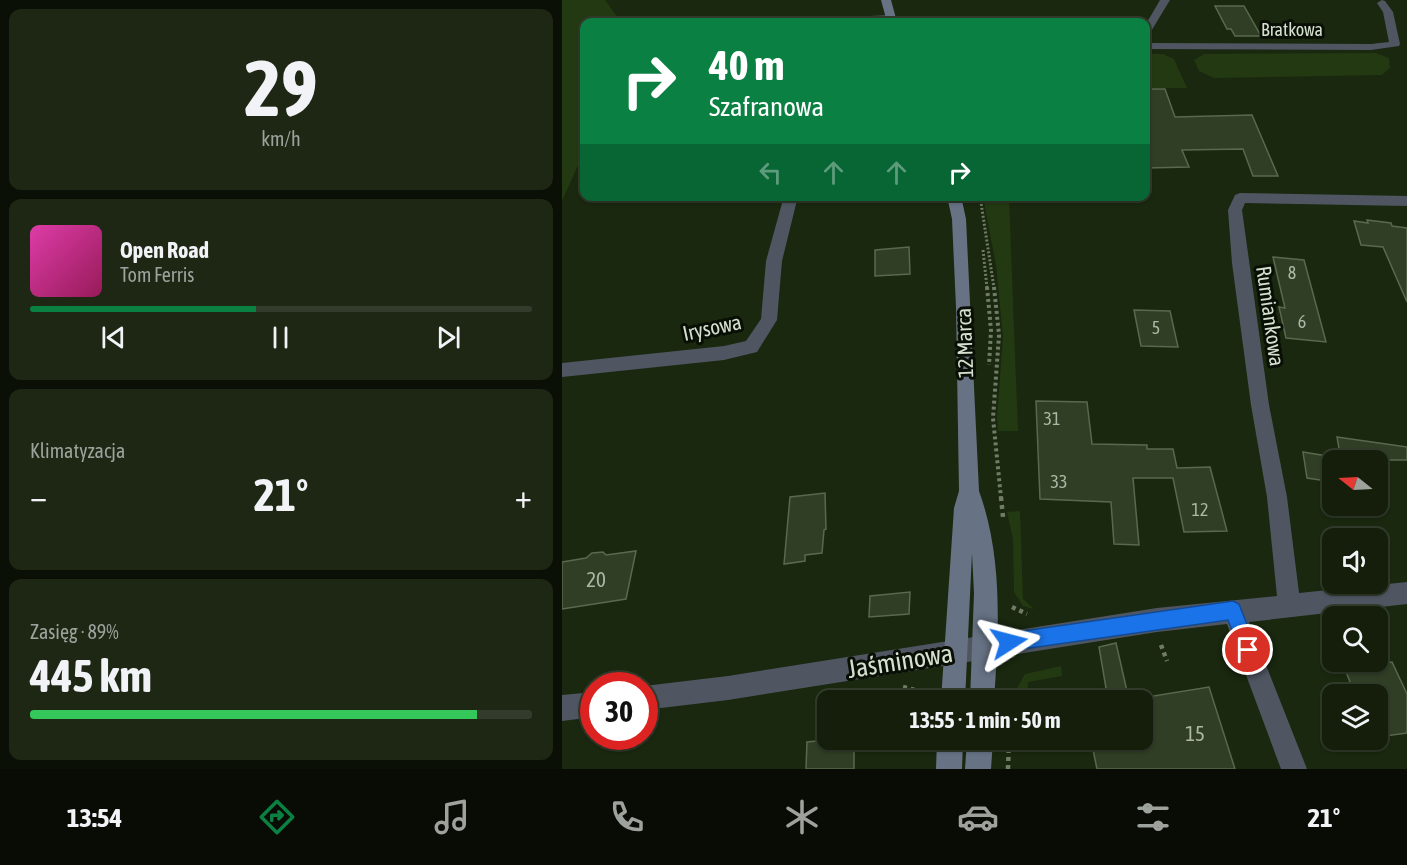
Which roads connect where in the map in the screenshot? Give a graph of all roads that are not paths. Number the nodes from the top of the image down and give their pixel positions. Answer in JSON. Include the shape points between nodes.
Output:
{"nodes":[{"id":1,"x":886,"y":0,"type":"edge"},
{"id":2,"x":1165,"y":0,"type":"edge"},
{"id":3,"x":1382,"y":3,"type":"dead end"},
{"id":4,"x":890,"y":18,"type":"edge"},
{"id":5,"x":1150,"y":24,"type":"edge"},
{"id":6,"x":1150,"y":46,"type":"edge"},
{"id":7,"x":790,"y":201,"type":"edge"},
{"id":8,"x":955,"y":201,"type":"edge"},
{"id":9,"x":1406,"y":201,"type":"edge"},
{"id":10,"x":562,"y":370,"type":"edge"},
{"id":11,"x":969,"y":491,"type":"junction"},
{"id":12,"x":1406,"y":593,"type":"edge"},
{"id":13,"x":1290,"y":605,"type":"junction"},
{"id":14,"x":1233,"y":610,"type":"junction"},
{"id":15,"x":983,"y":647,"type":"junction"},
{"id":16,"x":956,"y":652,"type":"junction"},
{"id":17,"x":954,"y":690,"type":"edge"},
{"id":18,"x":982,"y":690,"type":"edge"},
{"id":19,"x":658,"y":696,"type":"edge"},
{"id":20,"x":580,"y":706,"type":"edge"},
{"id":21,"x":562,"y":708,"type":"edge"},
{"id":22,"x":950,"y":750,"type":"edge"},
{"id":23,"x":979,"y":750,"type":"edge"},
{"id":24,"x":949,"y":769,"type":"edge"},
{"id":25,"x":978,"y":769,"type":"edge"},
{"id":26,"x":1294,"y":769,"type":"edge"}],
"edges":[{"from":1,"to":4,"type":"street"},
{"from":2,"to":5,"type":"street"},
{"from":3,"to":6,"type":"street","name":"Bratkowa","via":[[1395,44]]},
{"from":7,"to":10,"type":"street","name":"Irysowa","via":[[774,261],[769,320],[751,347]]},
{"from":8,"to":11,"type":"street","name":"12 Marca","via":[[964,307]]},
{"from":9,"to":13,"type":"street","name":"Rumiankowa","via":[[1240,198],[1235,210]]},
{"from":11,"to":15,"type":"street","name":"12 Marca","via":[[984,544]]},
{"from":11,"to":16,"type":"street","name":"12 Marca","via":[[964,508]]},
{"from":12,"to":13,"type":"street","name":"Jaśminowa"},
{"from":13,"to":14,"type":"street","name":"Jaśminowa"},
{"from":14,"to":15,"type":"street","name":"Jaśminowa"},
{"from":14,"to":26,"type":"street"},
{"from":15,"to":16,"type":"street","name":"Jaśminowa"},
{"from":15,"to":18,"type":"street","name":"12 Marca"},
{"from":16,"to":17,"type":"street","name":"12 Marca"},
{"from":16,"to":19,"type":"street","name":"Jaśminowa"},
{"from":20,"to":21,"type":"street"},
{"from":22,"to":24,"type":"street"},
{"from":23,"to":25,"type":"street"}]}
